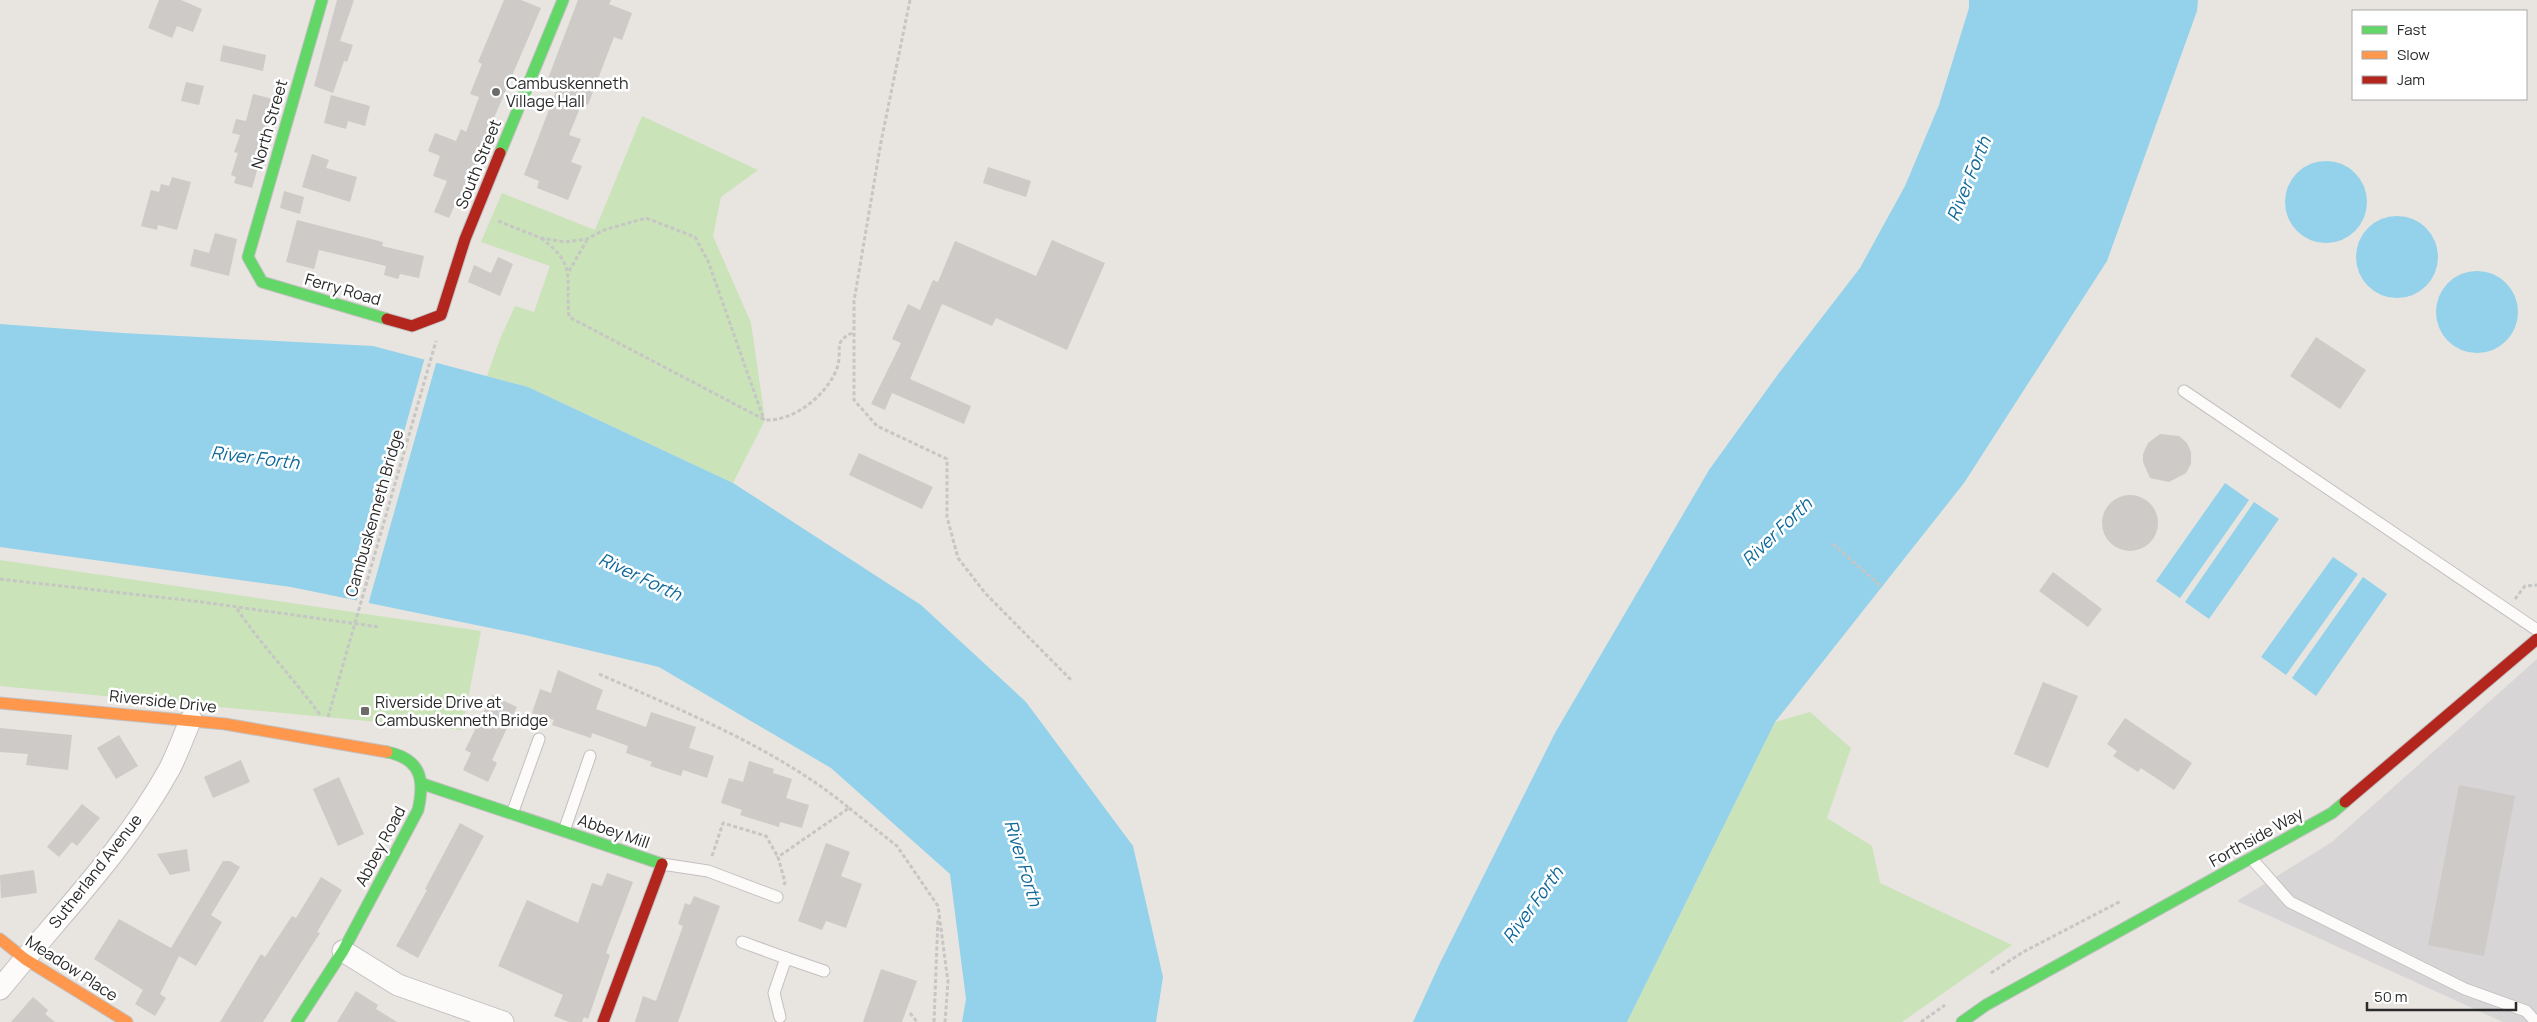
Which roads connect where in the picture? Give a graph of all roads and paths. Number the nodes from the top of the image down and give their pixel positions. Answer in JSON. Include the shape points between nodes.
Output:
{"nodes":[{"id":1,"x":563,"y":0,"type":"edge"},
{"id":2,"x":910,"y":0,"type":"edge"},
{"id":3,"x":316,"y":2,"type":"edge"},
{"id":4,"x":476,"y":212,"type":"junction"},
{"id":5,"x":541,"y":238,"type":"junction"},
{"id":6,"x":587,"y":239,"type":"junction"},
{"id":7,"x":248,"y":257,"type":"joint"},
{"id":8,"x":568,"y":272,"type":"junction"},
{"id":9,"x":441,"y":315,"type":"joint"},
{"id":10,"x":852,"y":333,"type":"junction"},
{"id":11,"x":433,"y":352,"type":"dead end"},
{"id":12,"x":2184,"y":392,"type":"dead end"},
{"id":13,"x":765,"y":420,"type":"junction"},
{"id":14,"x":1833,"y":544,"type":"dead end"},
{"id":15,"x":0,"y":579,"type":"edge"},
{"id":16,"x":2537,"y":585,"type":"edge"},
{"id":17,"x":1882,"y":587,"type":"dead end"},
{"id":18,"x":237,"y":608,"type":"junction"},
{"id":19,"x":2507,"y":608,"type":"junction"},
{"id":20,"x":356,"y":622,"type":"junction"},
{"id":21,"x":379,"y":627,"type":"dead end"},
{"id":22,"x":2537,"y":630,"type":"edge"},
{"id":23,"x":2537,"y":639,"type":"edge"},
{"id":24,"x":599,"y":674,"type":"dead end"},
{"id":25,"x":1072,"y":681,"type":"dead end"},
{"id":26,"x":0,"y":703,"type":"edge"},
{"id":27,"x":191,"y":719,"type":"junction"},
{"id":28,"x":539,"y":739,"type":"dead end"},
{"id":29,"x":590,"y":756,"type":"dead end"},
{"id":30,"x":423,"y":784,"type":"junction"},
{"id":31,"x":848,"y":808,"type":"junction"},
{"id":32,"x":512,"y":814,"type":"junction"},
{"id":33,"x":564,"y":831,"type":"junction"},
{"id":34,"x":778,"y":857,"type":"junction"},
{"id":35,"x":2251,"y":858,"type":"junction"},
{"id":36,"x":662,"y":864,"type":"junction"},
{"id":37,"x":708,"y":871,"type":"junction"},
{"id":38,"x":777,"y":897,"type":"joint"},
{"id":39,"x":2126,"y":898,"type":"dead end"},
{"id":40,"x":938,"y":906,"type":"junction"},
{"id":41,"x":0,"y":939,"type":"edge"},
{"id":42,"x":742,"y":942,"type":"dead end"},
{"id":43,"x":343,"y":951,"type":"junction"},
{"id":44,"x":25,"y":958,"type":"junction"},
{"id":45,"x":786,"y":958,"type":"junction"},
{"id":46,"x":824,"y":971,"type":"dead end"},
{"id":47,"x":1990,"y":974,"type":"dead end"},
{"id":48,"x":0,"y":989,"type":"edge"},
{"id":49,"x":1949,"y":1002,"type":"dead end"},
{"id":50,"x":910,"y":1013,"type":"dead end"},
{"id":51,"x":780,"y":1017,"type":"dead end"},
{"id":52,"x":127,"y":1022,"type":"edge"},
{"id":53,"x":297,"y":1022,"type":"edge"},
{"id":54,"x":503,"y":1022,"type":"edge"},
{"id":55,"x":602,"y":1022,"type":"edge"},
{"id":56,"x":917,"y":1022,"type":"edge"},
{"id":57,"x":934,"y":1022,"type":"edge"},
{"id":58,"x":945,"y":1022,"type":"edge"},
{"id":59,"x":1921,"y":1022,"type":"edge"},
{"id":60,"x":1962,"y":1022,"type":"edge"},
{"id":61,"x":2536,"y":1022,"type":"edge"}],
"edges":[{"from":1,"to":4,"type":"street","name":"South Street"},
{"from":2,"to":10,"type":"path","via":[[881,142],[854,301]]},
{"from":3,"to":7,"type":"street","name":"North Street"},
{"from":4,"to":5,"type":"path"},
{"from":4,"to":9,"type":"street","name":"South Street"},
{"from":5,"to":6,"type":"path","via":[[565,242]]},
{"from":5,"to":8,"type":"path","via":[[559,252]]},
{"from":6,"to":8,"type":"path"},
{"from":6,"to":13,"type":"path","via":[[604,230],[646,218],[695,238],[708,261]]},
{"from":7,"to":9,"type":"street","name":"Ferry Road","via":[[262,282],[412,326]]},
{"from":8,"to":13,"type":"path","via":[[569,317]]},
{"from":10,"to":13,"type":"path","via":[[842,338],[838,365],[819,396],[784,417]]},
{"from":10,"to":25,"type":"path","via":[[854,400],[877,426],[947,459],[947,517],[958,558],[985,593]]},
{"from":11,"to":20,"type":"path","name":"Cambuskenneth Bridge"},
{"from":12,"to":19,"type":"lane"},
{"from":14,"to":17,"type":"path"},
{"from":15,"to":18,"type":"path"},
{"from":16,"to":19,"type":"path","via":[[2525,586]]},
{"from":18,"to":20,"type":"path"},
{"from":18,"to":20,"type":"path","name":"Cambuskenneth Bridge","via":[[256,637],[296,681],[326,723]]},
{"from":19,"to":22,"type":"lane"},
{"from":20,"to":21,"type":"path"},
{"from":23,"to":35,"type":"street","name":"Forthside Way","via":[[2332,813]]},
{"from":24,"to":31,"type":"path","via":[[683,711],[766,754],[826,789]]},
{"from":26,"to":27,"type":"street","name":"Riverside Drive"},
{"from":27,"to":30,"type":"street","name":"Riverside Drive","via":[[321,739],[404,757],[418,770]]},
{"from":27,"to":44,"type":"street","name":"Sutherland Avenue","via":[[170,767],[139,817],[100,870]]},
{"from":28,"to":32,"type":"lane"},
{"from":29,"to":33,"type":"lane"},
{"from":30,"to":32,"type":"street","name":"Abbey Mill"},
{"from":30,"to":43,"type":"street","name":"Abbey Road","via":[[418,810]]},
{"from":31,"to":34,"type":"path"},
{"from":31,"to":40,"type":"path","via":[[897,846]]},
{"from":32,"to":33,"type":"street","name":"Abbey Mill"},
{"from":33,"to":36,"type":"street","name":"Abbey Mill"},
{"from":34,"to":37,"type":"path","via":[[766,836],[722,823]]},
{"from":34,"to":38,"type":"path","via":[[785,882]]},
{"from":35,"to":60,"type":"street","name":"Forthside Way","via":[[1986,1005]]},
{"from":35,"to":61,"type":"lane","via":[[2290,902],[2466,989],[2526,1010]]},
{"from":36,"to":37,"type":"lane"},
{"from":36,"to":55,"type":"street","name":"Abbey Mill"},
{"from":37,"to":38,"type":"lane"},
{"from":39,"to":47,"type":"path","via":[[2022,952]]},
{"from":40,"to":57,"type":"path"},
{"from":40,"to":58,"type":"path","via":[[948,982]]},
{"from":41,"to":44,"type":"street","name":"Meadow Place"},
{"from":42,"to":45,"type":"lane"},
{"from":43,"to":53,"type":"street","name":"Abbey Road"},
{"from":43,"to":54,"type":"street","via":[[398,985]]},
{"from":44,"to":48,"type":"street","name":"Sutherland Avenue"},
{"from":44,"to":52,"type":"street","name":"Meadow Place"},
{"from":45,"to":46,"type":"lane"},
{"from":45,"to":51,"type":"lane","via":[[774,993]]},
{"from":49,"to":59,"type":"path"},
{"from":50,"to":56,"type":"path"}]}
